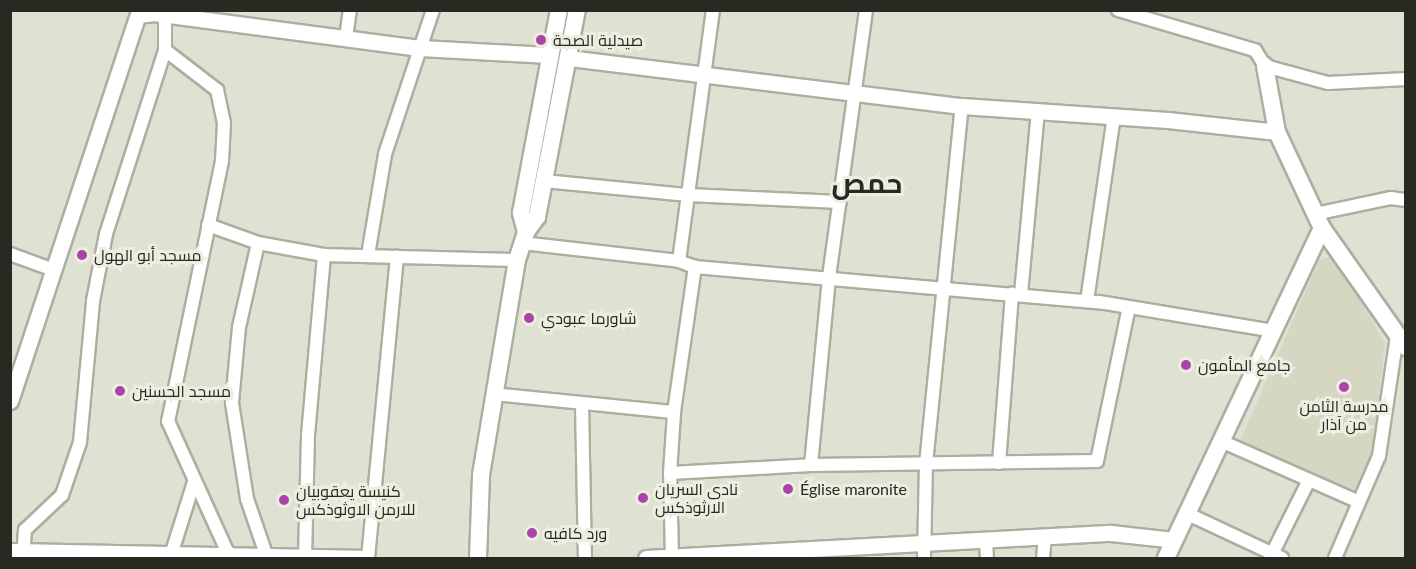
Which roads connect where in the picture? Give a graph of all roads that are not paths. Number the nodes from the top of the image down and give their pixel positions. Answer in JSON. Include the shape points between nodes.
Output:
{"nodes":[{"id":1,"x":350,"y":10,"type":"edge"},
{"id":2,"x":433,"y":10,"type":"edge"},
{"id":3,"x":558,"y":10,"type":"edge"},
{"id":4,"x":577,"y":10,"type":"edge"},
{"id":5,"x":714,"y":10,"type":"edge"},
{"id":6,"x":866,"y":10,"type":"edge"},
{"id":7,"x":1118,"y":10,"type":"edge"},
{"id":8,"x":1162,"y":15,"type":"edge"},
{"id":9,"x":165,"y":16,"type":"junction"},
{"id":10,"x":346,"y":38,"type":"junction"},
{"id":11,"x":420,"y":48,"type":"junction"},
{"id":12,"x":165,"y":50,"type":"junction"},
{"id":13,"x":549,"y":55,"type":"junction"},
{"id":14,"x":569,"y":58,"type":"junction"},
{"id":15,"x":1265,"y":66,"type":"junction"},
{"id":16,"x":704,"y":73,"type":"junction"},
{"id":17,"x":1406,"y":79,"type":"edge"},
{"id":18,"x":855,"y":92,"type":"junction"},
{"id":19,"x":962,"y":106,"type":"junction"},
{"id":20,"x":1038,"y":111,"type":"junction"},
{"id":21,"x":1114,"y":116,"type":"junction"},
{"id":22,"x":1277,"y":132,"type":"junction"},
{"id":23,"x":544,"y":181,"type":"junction"},
{"id":24,"x":688,"y":195,"type":"junction"},
{"id":25,"x":1406,"y":200,"type":"edge"},
{"id":26,"x":840,"y":202,"type":"junction"},
{"id":27,"x":1318,"y":221,"type":"junction"},
{"id":28,"x":208,"y":225,"type":"junction"},
{"id":29,"x":524,"y":237,"type":"junction"},
{"id":30,"x":258,"y":243,"type":"junction"},
{"id":31,"x":10,"y":254,"type":"edge"},
{"id":32,"x":324,"y":255,"type":"junction"},
{"id":33,"x":368,"y":255,"type":"junction"},
{"id":34,"x":397,"y":256,"type":"junction"},
{"id":35,"x":517,"y":260,"type":"junction"},
{"id":36,"x":679,"y":261,"type":"junction"},
{"id":37,"x":695,"y":267,"type":"junction"},
{"id":38,"x":54,"y":270,"type":"junction"},
{"id":39,"x":829,"y":277,"type":"junction"},
{"id":40,"x":942,"y":286,"type":"junction"},
{"id":41,"x":1017,"y":294,"type":"junction"},
{"id":42,"x":1087,"y":301,"type":"junction"},
{"id":43,"x":1129,"y":307,"type":"junction"},
{"id":44,"x":1274,"y":331,"type":"junction"},
{"id":45,"x":1401,"y":341,"type":"edge"},
{"id":46,"x":493,"y":394,"type":"junction"},
{"id":47,"x":10,"y":401,"type":"edge"},
{"id":48,"x":582,"y":404,"type":"junction"},
{"id":49,"x":675,"y":412,"type":"junction"},
{"id":50,"x":1221,"y":441,"type":"junction"},
{"id":51,"x":999,"y":463,"type":"junction"},
{"id":52,"x":926,"y":464,"type":"junction"},
{"id":53,"x":811,"y":465,"type":"junction"},
{"id":54,"x":670,"y":473,"type":"junction"},
{"id":55,"x":1309,"y":480,"type":"junction"},
{"id":56,"x":194,"y":482,"type":"junction"},
{"id":57,"x":1359,"y":502,"type":"junction"},
{"id":58,"x":1188,"y":514,"type":"junction"},
{"id":59,"x":1045,"y":537,"type":"junction"},
{"id":60,"x":986,"y":540,"type":"junction"},
{"id":61,"x":1174,"y":540,"type":"junction"},
{"id":62,"x":925,"y":551,"type":"edge"},
{"id":63,"x":855,"y":553,"type":"edge"},
{"id":64,"x":19,"y":554,"type":"edge"},
{"id":65,"x":785,"y":554,"type":"edge"},
{"id":66,"x":171,"y":555,"type":"junction"},
{"id":67,"x":267,"y":556,"type":"junction"},
{"id":68,"x":234,"y":557,"type":"edge"},
{"id":69,"x":1275,"y":557,"type":"edge"},
{"id":70,"x":305,"y":558,"type":"edge"},
{"id":71,"x":361,"y":558,"type":"edge"},
{"id":72,"x":368,"y":558,"type":"edge"},
{"id":73,"x":478,"y":558,"type":"edge"},
{"id":74,"x":585,"y":558,"type":"edge"},
{"id":75,"x":646,"y":558,"type":"edge"},
{"id":76,"x":672,"y":558,"type":"edge"},
{"id":77,"x":987,"y":558,"type":"edge"},
{"id":78,"x":1043,"y":558,"type":"edge"},
{"id":79,"x":1166,"y":558,"type":"edge"},
{"id":80,"x":1335,"y":558,"type":"edge"}],
"edges":[{"from":1,"to":10,"type":"street"},
{"from":2,"to":11,"type":"street"},
{"from":3,"to":13,"type":"main road"},
{"from":4,"to":14,"type":"main road"},
{"from":5,"to":16,"type":"street"},
{"from":6,"to":18,"type":"street"},
{"from":7,"to":8,"type":"street"},
{"from":8,"to":15,"type":"street","via":[[1256,50]]},
{"from":9,"to":10,"type":"street"},
{"from":9,"to":12,"type":"street"},
{"from":9,"to":38,"type":"street","via":[[138,15]]},
{"from":10,"to":11,"type":"street"},
{"from":11,"to":13,"type":"street"},
{"from":11,"to":33,"type":"street","via":[[385,154]]},
{"from":12,"to":28,"type":"street","via":[[217,90],[224,123],[222,161]]},
{"from":12,"to":64,"type":"street","via":[[104,245],[93,301],[80,442],[62,495],[25,530]]},
{"from":13,"to":29,"type":"main road","via":[[521,213]]},
{"from":14,"to":16,"type":"street"},
{"from":14,"to":23,"type":"main road"},
{"from":15,"to":17,"type":"street","via":[[1328,83]]},
{"from":15,"to":22,"type":"main road"},
{"from":16,"to":18,"type":"street"},
{"from":16,"to":24,"type":"street"},
{"from":18,"to":19,"type":"street"},
{"from":18,"to":26,"type":"street"},
{"from":19,"to":20,"type":"street"},
{"from":19,"to":40,"type":"street"},
{"from":20,"to":21,"type":"street"},
{"from":20,"to":41,"type":"street"},
{"from":21,"to":22,"type":"street"},
{"from":21,"to":42,"type":"street"},
{"from":22,"to":27,"type":"main road"},
{"from":23,"to":24,"type":"street"},
{"from":23,"to":29,"type":"main road","via":[[537,217]]},
{"from":24,"to":26,"type":"street"},
{"from":24,"to":36,"type":"street"},
{"from":25,"to":27,"type":"street","via":[[1391,198]]},
{"from":26,"to":39,"type":"street"},
{"from":27,"to":44,"type":"main road"},
{"from":27,"to":45,"type":"main road"},
{"from":28,"to":30,"type":"street"},
{"from":28,"to":56,"type":"street","via":[[168,421]]},
{"from":29,"to":35,"type":"main road"},
{"from":29,"to":36,"type":"street"},
{"from":30,"to":32,"type":"street"},
{"from":30,"to":67,"type":"street","via":[[239,327],[232,403],[247,499]]},
{"from":31,"to":38,"type":"street"},
{"from":32,"to":33,"type":"street"},
{"from":32,"to":70,"type":"street","via":[[311,388]]},
{"from":33,"to":34,"type":"street"},
{"from":34,"to":35,"type":"street"},
{"from":34,"to":72,"type":"street"},
{"from":35,"to":46,"type":"main road"},
{"from":36,"to":37,"type":"street"},
{"from":37,"to":39,"type":"street"},
{"from":37,"to":49,"type":"street"},
{"from":38,"to":47,"type":"street"},
{"from":39,"to":40,"type":"street"},
{"from":39,"to":53,"type":"street"},
{"from":40,"to":41,"type":"street"},
{"from":40,"to":52,"type":"street"},
{"from":41,"to":42,"type":"street"},
{"from":41,"to":51,"type":"street"},
{"from":42,"to":43,"type":"street"},
{"from":43,"to":44,"type":"street"},
{"from":43,"to":51,"type":"street","via":[[1097,461]]},
{"from":44,"to":50,"type":"main road"},
{"from":45,"to":57,"type":"street","via":[[1379,456]]},
{"from":46,"to":48,"type":"street"},
{"from":46,"to":73,"type":"main road","via":[[481,474]]},
{"from":48,"to":49,"type":"street"},
{"from":48,"to":74,"type":"street"},
{"from":49,"to":54,"type":"street"},
{"from":50,"to":55,"type":"street"},
{"from":50,"to":58,"type":"main road"},
{"from":51,"to":52,"type":"street"},
{"from":52,"to":53,"type":"street"},
{"from":52,"to":62,"type":"street"},
{"from":53,"to":54,"type":"street"},
{"from":54,"to":76,"type":"street"},
{"from":55,"to":57,"type":"street"},
{"from":55,"to":69,"type":"street"},
{"from":56,"to":66,"type":"street"},
{"from":56,"to":68,"type":"street","via":[[227,551]]},
{"from":57,"to":80,"type":"street"},
{"from":58,"to":61,"type":"main road"},
{"from":58,"to":69,"type":"street"},
{"from":59,"to":60,"type":"street"},
{"from":59,"to":61,"type":"street","via":[[1111,533]]},
{"from":59,"to":78,"type":"street"},
{"from":60,"to":62,"type":"street"},
{"from":60,"to":77,"type":"street"},
{"from":61,"to":79,"type":"main road"},
{"from":62,"to":63,"type":"street"},
{"from":63,"to":65,"type":"street"},
{"from":64,"to":66,"type":"street"},
{"from":65,"to":76,"type":"street"},
{"from":66,"to":68,"type":"street"},
{"from":67,"to":68,"type":"street"},
{"from":67,"to":70,"type":"street"},
{"from":70,"to":71,"type":"street"},
{"from":75,"to":76,"type":"street"}]}
